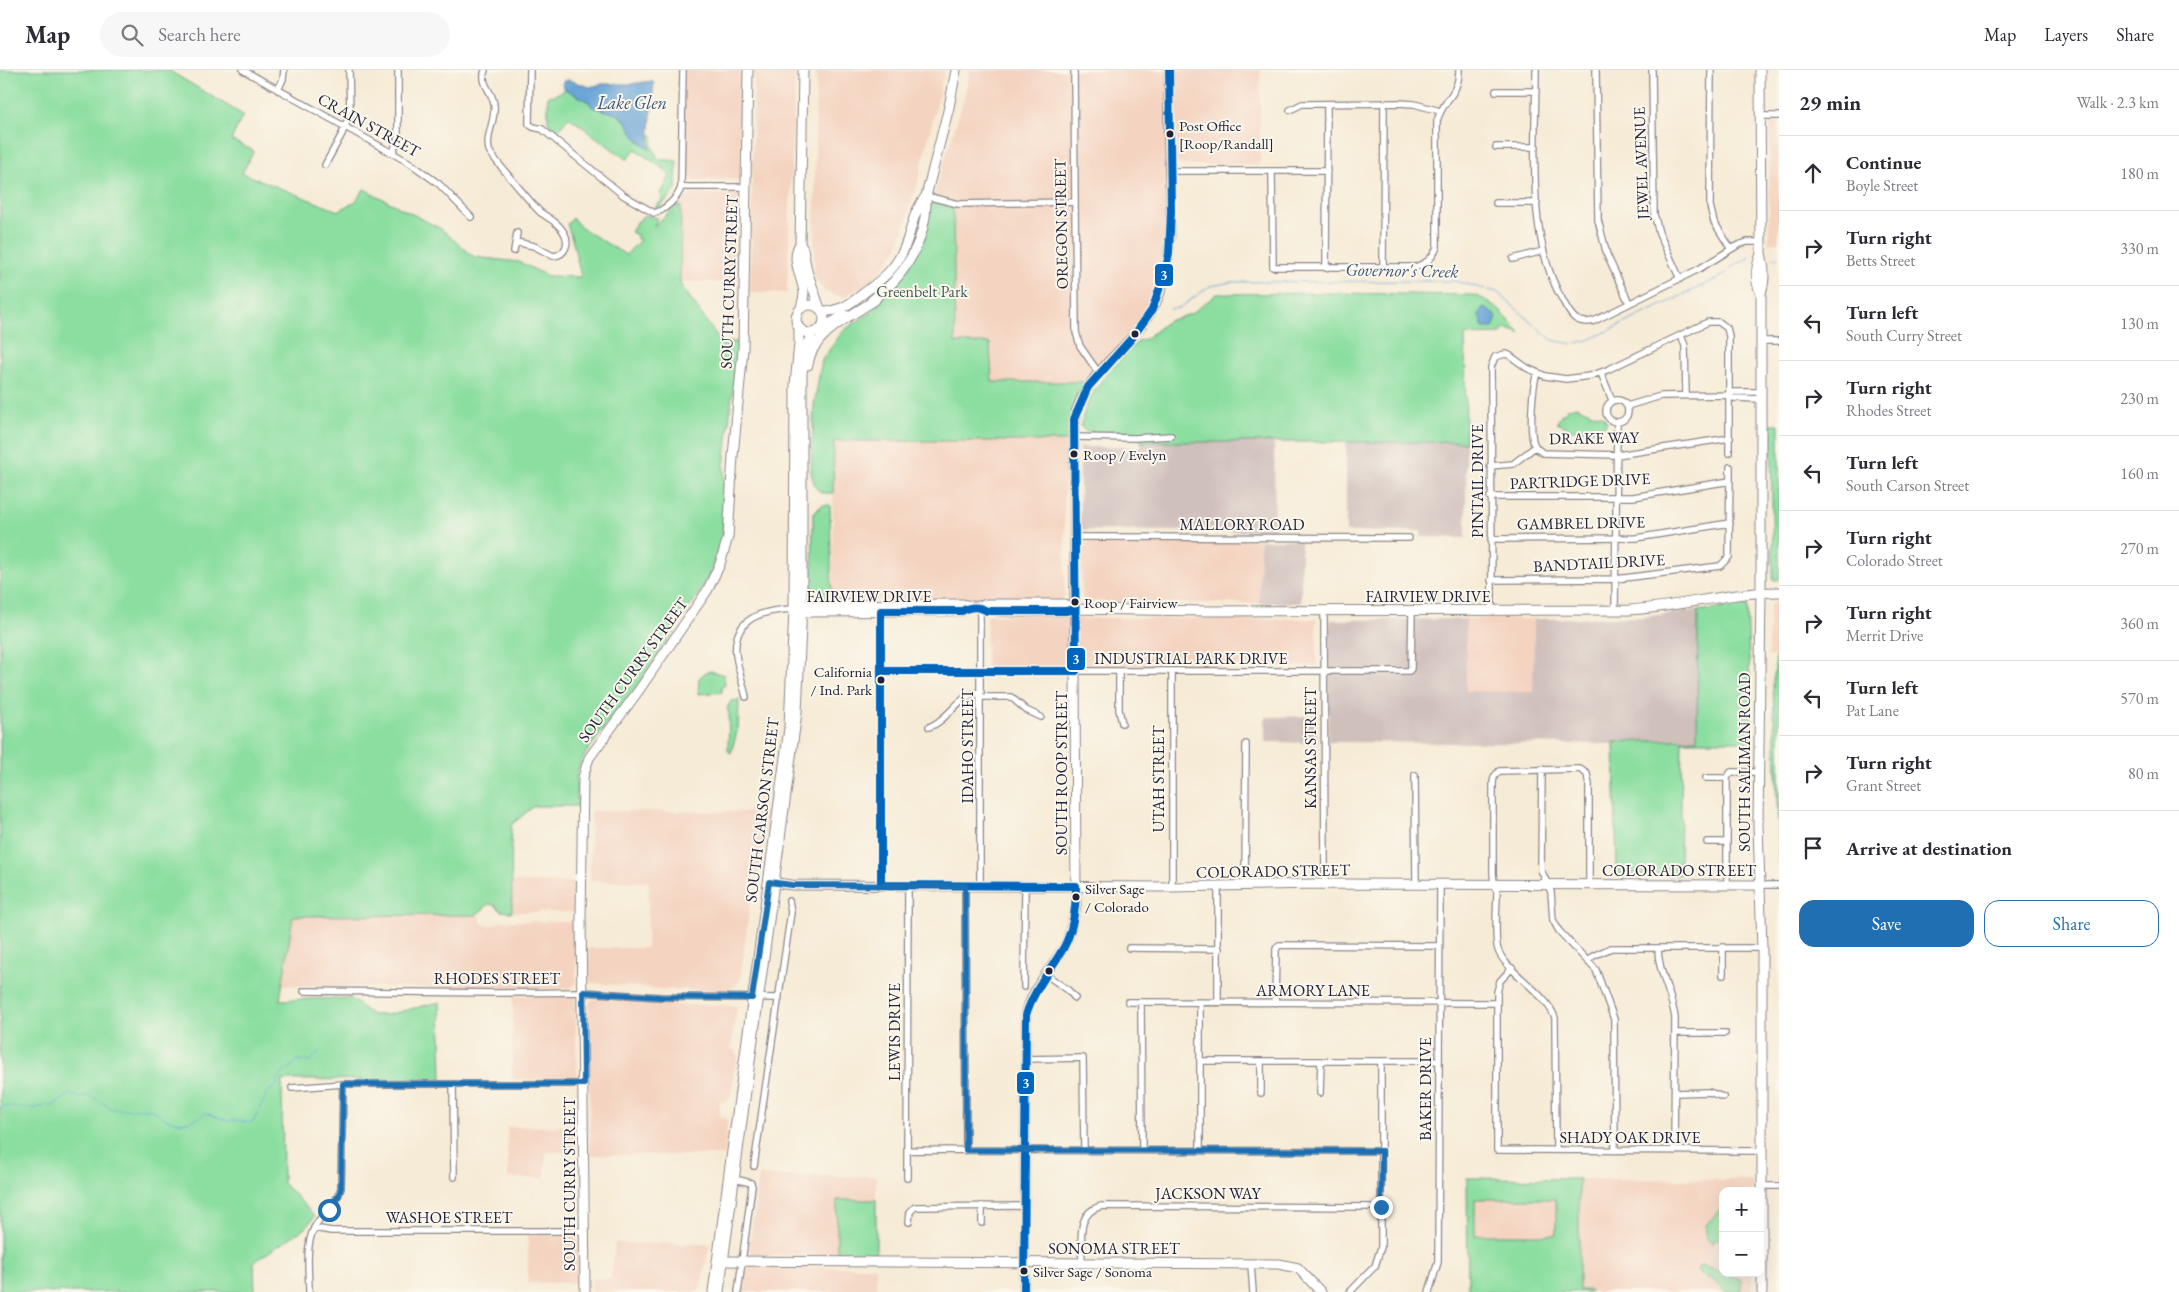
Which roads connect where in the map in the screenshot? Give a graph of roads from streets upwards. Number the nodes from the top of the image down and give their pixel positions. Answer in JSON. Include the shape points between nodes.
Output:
{"nodes":[{"id":1,"x":243,"y":70,"type":"edge"},
{"id":2,"x":284,"y":70,"type":"edge"},
{"id":3,"x":349,"y":70,"type":"edge"},
{"id":4,"x":398,"y":70,"type":"edge"},
{"id":5,"x":485,"y":70,"type":"edge"},
{"id":6,"x":530,"y":70,"type":"edge"},
{"id":7,"x":683,"y":70,"type":"edge"},
{"id":8,"x":748,"y":70,"type":"edge"},
{"id":9,"x":803,"y":70,"type":"edge"},
{"id":10,"x":956,"y":70,"type":"edge"},
{"id":11,"x":1074,"y":70,"type":"edge"},
{"id":12,"x":1169,"y":70,"type":"edge"},
{"id":13,"x":1459,"y":70,"type":"edge"},
{"id":14,"x":1536,"y":70,"type":"edge"},
{"id":15,"x":1596,"y":70,"type":"edge"},
{"id":16,"x":1652,"y":70,"type":"edge"},
{"id":17,"x":1712,"y":70,"type":"edge"},
{"id":18,"x":1760,"y":70,"type":"edge"},
{"id":19,"x":278,"y":90,"type":"junction"},
{"id":20,"x":1496,"y":91,"type":"dead end"},
{"id":21,"x":1536,"y":91,"type":"junction"},
{"id":22,"x":1327,"y":104,"type":"junction"},
{"id":23,"x":1384,"y":104,"type":"junction"},
{"id":24,"x":1290,"y":110,"type":"dead end"},
{"id":25,"x":1440,"y":111,"type":"junction"},
{"id":26,"x":1760,"y":116,"type":"junction"},
{"id":27,"x":1779,"y":116,"type":"edge"},
{"id":28,"x":345,"y":127,"type":"junction"},
{"id":29,"x":1496,"y":147,"type":"dead end"},
{"id":30,"x":1536,"y":147,"type":"junction"},
{"id":31,"x":393,"y":153,"type":"junction"},
{"id":32,"x":325,"y":165,"type":"dead end"},
{"id":33,"x":1170,"y":171,"type":"junction"},
{"id":34,"x":1272,"y":171,"type":"junction"},
{"id":35,"x":1327,"y":171,"type":"junction"},
{"id":36,"x":682,"y":187,"type":"junction"},
{"id":37,"x":746,"y":187,"type":"junction"},
{"id":38,"x":926,"y":196,"type":"junction"},
{"id":39,"x":1074,"y":202,"type":"junction"},
{"id":40,"x":1496,"y":203,"type":"dead end"},
{"id":41,"x":1537,"y":203,"type":"junction"},
{"id":42,"x":471,"y":217,"type":"dead end"},
{"id":43,"x":517,"y":233,"type":"dead end"},
{"id":44,"x":516,"y":242,"type":"junction"},
{"id":45,"x":1761,"y":242,"type":"junction"},
{"id":46,"x":800,"y":244,"type":"junction"},
{"id":47,"x":1731,"y":249,"type":"junction"},
{"id":48,"x":514,"y":251,"type":"dead end"},
{"id":49,"x":1543,"y":251,"type":"junction"},
{"id":50,"x":796,"y":256,"type":"junction"},
{"id":51,"x":1513,"y":259,"type":"dead end"},
{"id":52,"x":1326,"y":268,"type":"junction"},
{"id":53,"x":1383,"y":268,"type":"junction"},
{"id":54,"x":1680,"y":279,"type":"junction"},
{"id":55,"x":811,"y":282,"type":"junction"},
{"id":56,"x":877,"y":296,"type":"junction"},
{"id":57,"x":1629,"y":303,"type":"junction"},
{"id":58,"x":801,"y":308,"type":"junction"},
{"id":59,"x":821,"y":310,"type":"junction"},
{"id":60,"x":799,"y":328,"type":"junction"},
{"id":61,"x":822,"y":328,"type":"junction"},
{"id":62,"x":812,"y":334,"type":"junction"},
{"id":63,"x":1681,"y":335,"type":"junction"},
{"id":64,"x":1761,"y":341,"type":"junction"},
{"id":65,"x":1779,"y":341,"type":"edge"},
{"id":66,"x":1098,"y":372,"type":"junction"},
{"id":67,"x":1601,"y":372,"type":"junction"},
{"id":68,"x":1537,"y":373,"type":"junction"},
{"id":69,"x":1686,"y":395,"type":"junction"},
{"id":70,"x":1728,"y":395,"type":"junction"},
{"id":71,"x":1761,"y":395,"type":"junction"},
{"id":72,"x":1612,"y":400,"type":"junction"},
{"id":73,"x":1627,"y":406,"type":"junction"},
{"id":74,"x":802,"y":420,"type":"junction"},
{"id":75,"x":1617,"y":422,"type":"junction"},
{"id":76,"x":1171,"y":436,"type":"dead end"},
{"id":77,"x":1073,"y":437,"type":"junction"},
{"id":78,"x":1730,"y":438,"type":"junction"},
{"id":79,"x":1536,"y":447,"type":"junction"},
{"id":80,"x":1729,"y":454,"type":"dead end"},
{"id":81,"x":1617,"y":455,"type":"junction"},
{"id":82,"x":1490,"y":466,"type":"junction"},
{"id":83,"x":1730,"y":467,"type":"dead end"},
{"id":84,"x":1730,"y":481,"type":"junction"},
{"id":85,"x":1490,"y":497,"type":"junction"},
{"id":86,"x":1617,"y":497,"type":"junction"},
{"id":87,"x":798,"y":498,"type":"junction"},
{"id":88,"x":1730,"y":523,"type":"junction"},
{"id":89,"x":1074,"y":537,"type":"junction"},
{"id":90,"x":1409,"y":538,"type":"dead end"},
{"id":91,"x":1617,"y":538,"type":"junction"},
{"id":92,"x":1491,"y":539,"type":"junction"},
{"id":93,"x":1616,"y":579,"type":"junction"},
{"id":94,"x":1491,"y":580,"type":"junction"},
{"id":95,"x":1761,"y":592,"type":"junction"},
{"id":96,"x":1779,"y":592,"type":"edge"},
{"id":97,"x":969,"y":607,"type":"junction"},
{"id":98,"x":980,"y":607,"type":"junction"},
{"id":99,"x":799,"y":608,"type":"junction"},
{"id":100,"x":1075,"y":609,"type":"junction"},
{"id":101,"x":1616,"y":610,"type":"junction"},
{"id":102,"x":882,"y":611,"type":"junction"},
{"id":103,"x":1324,"y":611,"type":"junction"},
{"id":104,"x":1412,"y":611,"type":"junction"},
{"id":105,"x":1492,"y":611,"type":"junction"},
{"id":106,"x":882,"y":671,"type":"junction"},
{"id":107,"x":981,"y":671,"type":"junction"},
{"id":108,"x":1076,"y":671,"type":"junction"},
{"id":109,"x":1119,"y":671,"type":"junction"},
{"id":110,"x":1172,"y":671,"type":"junction"},
{"id":111,"x":1323,"y":671,"type":"junction"},
{"id":112,"x":981,"y":695,"type":"junction"},
{"id":113,"x":746,"y":697,"type":"dead end"},
{"id":114,"x":1041,"y":717,"type":"dead end"},
{"id":115,"x":1122,"y":723,"type":"dead end"},
{"id":116,"x":929,"y":728,"type":"dead end"},
{"id":117,"x":1246,"y":744,"type":"dead end"},
{"id":118,"x":1542,"y":769,"type":"junction"},
{"id":119,"x":1758,"y":772,"type":"junction"},
{"id":120,"x":1415,"y":775,"type":"dead end"},
{"id":121,"x":1706,"y":778,"type":"dead end"},
{"id":122,"x":1727,"y":778,"type":"junction"},
{"id":123,"x":1707,"y":842,"type":"dead end"},
{"id":124,"x":1727,"y":842,"type":"junction"},
{"id":125,"x":772,"y":883,"type":"junction"},
{"id":126,"x":1325,"y":884,"type":"junction"},
{"id":127,"x":1416,"y":884,"type":"junction"},
{"id":128,"x":1440,"y":884,"type":"junction"},
{"id":129,"x":1494,"y":884,"type":"junction"},
{"id":130,"x":1547,"y":884,"type":"junction"},
{"id":131,"x":1589,"y":884,"type":"junction"},
{"id":132,"x":881,"y":885,"type":"junction"},
{"id":133,"x":1727,"y":885,"type":"junction"},
{"id":134,"x":1761,"y":885,"type":"junction"},
{"id":135,"x":1779,"y":885,"type":"edge"},
{"id":136,"x":908,"y":886,"type":"junction"},
{"id":137,"x":965,"y":886,"type":"junction"},
{"id":138,"x":980,"y":886,"type":"junction"},
{"id":139,"x":1025,"y":886,"type":"junction"},
{"id":140,"x":1076,"y":886,"type":"junction"},
{"id":141,"x":1172,"y":887,"type":"junction"},
{"id":142,"x":1218,"y":887,"type":"junction"},
{"id":143,"x":1245,"y":887,"type":"junction"},
{"id":144,"x":789,"y":901,"type":"dead end"},
{"id":145,"x":1440,"y":946,"type":"junction"},
{"id":146,"x":1723,"y":947,"type":"junction"},
{"id":147,"x":1129,"y":948,"type":"dead end"},
{"id":148,"x":1218,"y":948,"type":"junction"},
{"id":149,"x":1658,"y":948,"type":"junction"},
{"id":150,"x":1762,"y":948,"type":"junction"},
{"id":151,"x":1588,"y":961,"type":"junction"},
{"id":152,"x":1512,"y":968,"type":"junction"},
{"id":153,"x":1045,"y":974,"type":"junction"},
{"id":154,"x":1723,"y":975,"type":"dead end"},
{"id":155,"x":1024,"y":987,"type":"dead end"},
{"id":156,"x":304,"y":990,"type":"dead end"},
{"id":157,"x":583,"y":992,"type":"junction"},
{"id":158,"x":756,"y":998,"type":"junction"},
{"id":159,"x":779,"y":998,"type":"junction"},
{"id":160,"x":1075,"y":998,"type":"dead end"},
{"id":161,"x":1128,"y":1002,"type":"dead end"},
{"id":162,"x":1141,"y":1002,"type":"junction"},
{"id":163,"x":1200,"y":1002,"type":"junction"},
{"id":164,"x":1218,"y":1002,"type":"junction"},
{"id":165,"x":1275,"y":1004,"type":"junction"},
{"id":166,"x":1440,"y":1004,"type":"junction"},
{"id":167,"x":1497,"y":1004,"type":"junction"},
{"id":168,"x":1675,"y":1033,"type":"junction"},
{"id":169,"x":1725,"y":1033,"type":"dead end"},
{"id":170,"x":1025,"y":1059,"type":"junction"},
{"id":171,"x":1200,"y":1061,"type":"junction"},
{"id":172,"x":1261,"y":1061,"type":"junction"},
{"id":173,"x":1320,"y":1061,"type":"junction"},
{"id":174,"x":1382,"y":1061,"type":"junction"},
{"id":175,"x":1439,"y":1061,"type":"junction"},
{"id":176,"x":343,"y":1084,"type":"junction"},
{"id":177,"x":453,"y":1084,"type":"junction"},
{"id":178,"x":584,"y":1084,"type":"junction"},
{"id":179,"x":292,"y":1088,"type":"dead end"},
{"id":180,"x":1675,"y":1092,"type":"junction"},
{"id":181,"x":1261,"y":1093,"type":"dead end"},
{"id":182,"x":1320,"y":1094,"type":"dead end"},
{"id":183,"x":1723,"y":1096,"type":"dead end"},
{"id":184,"x":907,"y":1150,"type":"junction"},
{"id":185,"x":966,"y":1150,"type":"junction"},
{"id":186,"x":1025,"y":1150,"type":"junction"},
{"id":187,"x":1084,"y":1150,"type":"junction"},
{"id":188,"x":1142,"y":1150,"type":"junction"},
{"id":189,"x":1556,"y":1150,"type":"junction"},
{"id":190,"x":1200,"y":1151,"type":"junction"},
{"id":191,"x":1382,"y":1151,"type":"junction"},
{"id":192,"x":1616,"y":1151,"type":"junction"},
{"id":193,"x":1674,"y":1151,"type":"junction"},
{"id":194,"x":1762,"y":1151,"type":"junction"},
{"id":195,"x":754,"y":1166,"type":"dead end"},
{"id":196,"x":454,"y":1177,"type":"dead end"},
{"id":197,"x":732,"y":1178,"type":"junction"},
{"id":198,"x":907,"y":1178,"type":"dead end"},
{"id":199,"x":1762,"y":1186,"type":"junction"},
{"id":200,"x":1779,"y":1186,"type":"edge"},
{"id":201,"x":982,"y":1206,"type":"junction"},
{"id":202,"x":1024,"y":1206,"type":"junction"},
{"id":203,"x":1381,"y":1207,"type":"junction"},
{"id":204,"x":909,"y":1222,"type":"dead end"},
{"id":205,"x":982,"y":1223,"type":"dead end"},
{"id":206,"x":314,"y":1228,"type":"junction"},
{"id":207,"x":584,"y":1231,"type":"junction"},
{"id":208,"x":720,"y":1261,"type":"junction"},
{"id":209,"x":742,"y":1262,"type":"junction"},
{"id":210,"x":1024,"y":1263,"type":"junction"},
{"id":211,"x":1082,"y":1263,"type":"junction"},
{"id":212,"x":1251,"y":1264,"type":"junction"},
{"id":213,"x":309,"y":1292,"type":"edge"},
{"id":214,"x":585,"y":1292,"type":"edge"},
{"id":215,"x":713,"y":1292,"type":"edge"},
{"id":216,"x":720,"y":1292,"type":"edge"},
{"id":217,"x":738,"y":1292,"type":"edge"},
{"id":218,"x":1024,"y":1292,"type":"edge"},
{"id":219,"x":1253,"y":1292,"type":"edge"},
{"id":220,"x":1321,"y":1292,"type":"edge"},
{"id":221,"x":1350,"y":1292,"type":"edge"},
{"id":222,"x":1429,"y":1292,"type":"edge"},
{"id":223,"x":1762,"y":1292,"type":"edge"}],
"edges":[{"from":1,"to":19,"type":"street","name":"CRAIN STREET"},
{"from":2,"to":19,"type":"street"},
{"from":3,"to":28,"type":"street","via":[[350,114]]},
{"from":4,"to":31,"type":"street","via":[[398,137]]},
{"from":5,"to":44,"type":"street","via":[[485,86],[494,106],[489,152],[526,198],[563,230],[567,242],[563,253],[554,256]]},
{"from":6,"to":36,"type":"street","via":[[529,124],[542,128],[623,195],[651,213],[664,209]]},
{"from":7,"to":36,"type":"street"},
{"from":8,"to":37,"type":"street","name":"SOUTH CURRY STREET"},
{"from":9,"to":46,"type":"street"},
{"from":10,"to":38,"type":"street"},
{"from":11,"to":39,"type":"street","name":"OREGON STREET"},
{"from":12,"to":33,"type":"street","name":"SOUTH ROOP STREET"},
{"from":13,"to":25,"type":"street","via":[[1458,85]]},
{"from":14,"to":21,"type":"street"},
{"from":15,"to":57,"type":"street","via":[[1598,220],[1607,255]]},
{"from":16,"to":54,"type":"street","name":"JEWEL AVENUE","via":[[1654,214],[1658,233]]},
{"from":17,"to":47,"type":"street","via":[[1710,206],[1714,222]]},
{"from":18,"to":26,"type":"street","name":"SOUTH SALIMAN ROAD"},
{"from":19,"to":28,"type":"street","name":"CRAIN STREET"},
{"from":20,"to":21,"type":"street"},
{"from":21,"to":30,"type":"street"},
{"from":22,"to":23,"type":"street"},
{"from":22,"to":24,"type":"street","via":[[1302,104]]},
{"from":22,"to":35,"type":"street"},
{"from":23,"to":25,"type":"street","via":[[1414,104]]},
{"from":23,"to":53,"type":"street"},
{"from":25,"to":53,"type":"street","via":[[1437,121],[1437,247],[1426,263],[1415,267]]},
{"from":26,"to":27,"type":"street"},
{"from":26,"to":45,"type":"street","name":"SOUTH SALIMAN ROAD"},
{"from":28,"to":31,"type":"street","name":"CRAIN STREET"},
{"from":28,"to":32,"type":"street"},
{"from":29,"to":30,"type":"street"},
{"from":30,"to":41,"type":"street"},
{"from":31,"to":42,"type":"street","name":"CRAIN STREET","via":[[439,184]]},
{"from":33,"to":34,"type":"street"},
{"from":33,"to":66,"type":"street","name":"SOUTH ROOP STREET","via":[[1169,248],[1162,287],[1139,329]]},
{"from":34,"to":35,"type":"street"},
{"from":34,"to":52,"type":"street","via":[[1273,268]]},
{"from":35,"to":52,"type":"street"},
{"from":36,"to":37,"type":"street"},
{"from":37,"to":157,"type":"street","name":"SOUTH CURRY STREET","via":[[743,349],[728,537],[707,591],[585,765],[581,917]]},
{"from":38,"to":39,"type":"street","via":[[958,204]]},
{"from":38,"to":56,"type":"street","via":[[927,210],[908,264]]},
{"from":38,"to":59,"type":"street","via":[[917,206],[904,247],[888,274],[844,308],[833,312]]},
{"from":39,"to":66,"type":"street","name":"OREGON STREET","via":[[1076,332],[1080,346]]},
{"from":40,"to":41,"type":"street"},
{"from":41,"to":49,"type":"street"},
{"from":43,"to":44,"type":"street"},
{"from":44,"to":48,"type":"street"},
{"from":45,"to":47,"type":"street","via":[[1745,242]]},
{"from":45,"to":64,"type":"street","name":"SOUTH SALIMAN ROAD","via":[[1764,267]]},
{"from":46,"to":50,"type":"street"},
{"from":46,"to":55,"type":"street"},
{"from":47,"to":54,"type":"street"},
{"from":49,"to":51,"type":"street"},
{"from":49,"to":57,"type":"street","via":[[1553,283],[1573,318],[1586,323]]},
{"from":50,"to":55,"type":"street","via":[[801,259],[804,274]]},
{"from":50,"to":58,"type":"street","via":[[803,290]]},
{"from":52,"to":53,"type":"street"},
{"from":54,"to":57,"type":"street"},
{"from":55,"to":59,"type":"street"},
{"from":56,"to":61,"type":"street"},
{"from":56,"to":74,"type":"street","via":[[815,343],[809,360]]},
{"from":58,"to":59,"type":"street","via":[[812,305]]},
{"from":58,"to":60,"type":"street","via":[[796,318]]},
{"from":59,"to":61,"type":"street","via":[[825,320]]},
{"from":60,"to":62,"type":"street"},
{"from":60,"to":87,"type":"street","name":"SOUTH CARSON STREET","via":[[795,385]]},
{"from":61,"to":62,"type":"street"},
{"from":62,"to":74,"type":"street","name":"SOUTH CARSON STREET","via":[[803,362]]},
{"from":63,"to":67,"type":"street"},
{"from":63,"to":69,"type":"street","via":[[1685,346]]},
{"from":63,"to":70,"type":"street","via":[[1708,322],[1722,323],[1727,328]]},
{"from":64,"to":65,"type":"street"},
{"from":64,"to":71,"type":"street","name":"SOUTH SALIMAN ROAD"},
{"from":66,"to":77,"type":"street","name":"SOUTH ROOP STREET","via":[[1081,398],[1074,419]]},
{"from":67,"to":68,"type":"street","via":[[1566,379]]},
{"from":67,"to":72,"type":"street"},
{"from":68,"to":79,"type":"street","name":"DRAKE WAY","via":[[1533,389],[1533,442]]},
{"from":68,"to":82,"type":"street","name":"PINTAIL DRIVE","via":[[1509,355],[1499,355],[1493,360]]},
{"from":69,"to":70,"type":"street"},
{"from":69,"to":73,"type":"street","via":[[1662,396]]},
{"from":70,"to":71,"type":"street","via":[[1732,398]]},
{"from":70,"to":78,"type":"street"},
{"from":71,"to":95,"type":"street","name":"SOUTH SALIMAN ROAD"},
{"from":72,"to":73,"type":"street","via":[[1619,399]]},
{"from":72,"to":75,"type":"street","via":[[1606,413],[1610,420]]},
{"from":73,"to":75,"type":"street","via":[[1627,417]]},
{"from":74,"to":87,"type":"street","name":"SOUTH CARSON STREET"},
{"from":75,"to":81,"type":"street"},
{"from":76,"to":77,"type":"street"},
{"from":77,"to":89,"type":"street","name":"SOUTH ROOP STREET"},
{"from":78,"to":80,"type":"street"},
{"from":78,"to":81,"type":"street","name":"DRAKE WAY"},
{"from":79,"to":81,"type":"street","name":"DRAKE WAY","via":[[1548,454]]},
{"from":79,"to":82,"type":"street","via":[[1513,464]]},
{"from":81,"to":86,"type":"street"},
{"from":82,"to":85,"type":"street","name":"PINTAIL DRIVE"},
{"from":83,"to":84,"type":"street","name":"BANDTAIL DRIVE"},
{"from":84,"to":86,"type":"street","name":"PARTRIDGE DRIVE"},
{"from":84,"to":88,"type":"street","name":"BANDTAIL DRIVE"},
{"from":85,"to":86,"type":"street","name":"PARTRIDGE DRIVE"},
{"from":85,"to":92,"type":"street","name":"PINTAIL DRIVE"},
{"from":86,"to":91,"type":"street"},
{"from":87,"to":99,"type":"street","name":"SOUTH CARSON STREET"},
{"from":88,"to":91,"type":"street","name":"GAMBREL DRIVE","via":[[1636,538]]},
{"from":88,"to":93,"type":"street","name":"BANDTAIL DRIVE","via":[[1729,557],[1720,566]]},
{"from":89,"to":90,"type":"street","name":"MALLORY ROAD"},
{"from":89,"to":100,"type":"street","name":"SOUTH ROOP STREET"},
{"from":91,"to":92,"type":"street","name":"GAMBREL DRIVE"},
{"from":91,"to":93,"type":"street"},
{"from":92,"to":94,"type":"street","name":"PINTAIL DRIVE"},
{"from":93,"to":94,"type":"street","name":"BANDTAIL DRIVE"},
{"from":93,"to":101,"type":"street"},
{"from":94,"to":105,"type":"street","name":"PINTAIL DRIVE"},
{"from":95,"to":96,"type":"street","name":"FAIRVIEW DRIVE"},
{"from":95,"to":101,"type":"street","name":"FAIRVIEW DRIVE","via":[[1659,608]]},
{"from":95,"to":119,"type":"street","name":"SOUTH SALIMAN ROAD"},
{"from":97,"to":98,"type":"street","name":"FAIRVIEW DRIVE"},
{"from":97,"to":99,"type":"street","name":"FAIRVIEW DRIVE","via":[[962,604]]},
{"from":97,"to":102,"type":"street","name":"FAIRVIEW DRIVE","via":[[962,611]]},
{"from":98,"to":100,"type":"street","name":"FAIRVIEW DRIVE","via":[[987,611]]},
{"from":98,"to":107,"type":"street","name":"IDAHO STREET"},
{"from":99,"to":102,"type":"street","name":"FAIRVIEW DRIVE"},
{"from":99,"to":113,"type":"street","via":[[762,613],[749,620],[740,632],[736,654]]},
{"from":99,"to":125,"type":"street","name":"SOUTH CARSON STREET"},
{"from":100,"to":103,"type":"street","name":"FAIRVIEW DRIVE"},
{"from":100,"to":108,"type":"street","name":"SOUTH ROOP STREET"},
{"from":101,"to":105,"type":"street","name":"FAIRVIEW DRIVE"},
{"from":102,"to":106,"type":"street"},
{"from":103,"to":104,"type":"street","name":"FAIRVIEW DRIVE"},
{"from":103,"to":111,"type":"street","name":"KANSAS STREET"},
{"from":104,"to":105,"type":"street","name":"FAIRVIEW DRIVE"},
{"from":104,"to":111,"type":"street","name":"INDUSTRIAL PARK DRIVE","via":[[1410,670]]},
{"from":106,"to":107,"type":"street","name":"INDUSTRIAL PARK DRIVE"},
{"from":106,"to":132,"type":"street"},
{"from":107,"to":108,"type":"street","name":"INDUSTRIAL PARK DRIVE"},
{"from":107,"to":112,"type":"street","name":"IDAHO STREET"},
{"from":108,"to":109,"type":"street","name":"INDUSTRIAL PARK DRIVE"},
{"from":108,"to":140,"type":"street","name":"SOUTH ROOP STREET"},
{"from":109,"to":110,"type":"street","name":"INDUSTRIAL PARK DRIVE"},
{"from":109,"to":115,"type":"street"},
{"from":110,"to":111,"type":"street","name":"INDUSTRIAL PARK DRIVE"},
{"from":110,"to":141,"type":"street","name":"UTAH STREET"},
{"from":111,"to":126,"type":"street","name":"KANSAS STREET"},
{"from":112,"to":114,"type":"street","via":[[1011,697]]},
{"from":112,"to":116,"type":"street","via":[[970,694]]},
{"from":112,"to":138,"type":"street","name":"IDAHO STREET"},
{"from":117,"to":143,"type":"street"},
{"from":118,"to":129,"type":"street","via":[[1504,769],[1496,774],[1493,783]]},
{"from":118,"to":130,"type":"street","via":[[1541,870]]},
{"from":118,"to":131,"type":"street","via":[[1580,769],[1587,774]]},
{"from":119,"to":122,"type":"street","via":[[1732,772]]},
{"from":119,"to":134,"type":"street","name":"SOUTH SALIMAN ROAD"},
{"from":120,"to":127,"type":"street"},
{"from":121,"to":122,"type":"street"},
{"from":122,"to":124,"type":"street"},
{"from":123,"to":124,"type":"street"},
{"from":124,"to":133,"type":"street"},
{"from":125,"to":132,"type":"street","name":"COLORADO STREET"},
{"from":125,"to":158,"type":"street","name":"SOUTH CARSON STREET"},
{"from":126,"to":127,"type":"street","name":"COLORADO STREET"},
{"from":126,"to":143,"type":"street","name":"COLORADO STREET"},
{"from":127,"to":128,"type":"street","name":"COLORADO STREET"},
{"from":128,"to":129,"type":"street","name":"COLORADO STREET"},
{"from":128,"to":145,"type":"street","name":"BAKER DRIVE"},
{"from":129,"to":130,"type":"street","name":"COLORADO STREET"},
{"from":129,"to":152,"type":"street","via":[[1497,892],[1498,950]]},
{"from":130,"to":131,"type":"street","name":"COLORADO STREET"},
{"from":130,"to":151,"type":"street","via":[[1551,892],[1554,926]]},
{"from":131,"to":133,"type":"street","name":"COLORADO STREET"},
{"from":132,"to":136,"type":"street","name":"COLORADO STREET"},
{"from":133,"to":134,"type":"street","name":"COLORADO STREET"},
{"from":134,"to":135,"type":"street","name":"COLORADO STREET"},
{"from":134,"to":150,"type":"street","name":"SOUTH SALIMAN ROAD"},
{"from":136,"to":137,"type":"street","name":"COLORADO STREET"},
{"from":136,"to":184,"type":"street","name":"LEWIS DRIVE"},
{"from":137,"to":138,"type":"street","name":"COLORADO STREET"},
{"from":137,"to":185,"type":"street"},
{"from":138,"to":139,"type":"street","name":"COLORADO STREET"},
{"from":139,"to":140,"type":"street","name":"COLORADO STREET"},
{"from":139,"to":155,"type":"street"},
{"from":140,"to":141,"type":"street","name":"COLORADO STREET"},
{"from":140,"to":153,"type":"street","name":"SOUTH ROOP STREET","via":[[1070,933]]},
{"from":141,"to":142,"type":"street","name":"COLORADO STREET"},
{"from":142,"to":143,"type":"street","name":"COLORADO STREET"},
{"from":142,"to":148,"type":"street"},
{"from":144,"to":159,"type":"street","via":[[791,912]]},
{"from":145,"to":165,"type":"street","via":[[1280,945],[1276,949]]},
{"from":145,"to":166,"type":"street","name":"BAKER DRIVE"},
{"from":146,"to":149,"type":"street"},
{"from":146,"to":150,"type":"street"},
{"from":146,"to":154,"type":"street"},
{"from":147,"to":148,"type":"street"},
{"from":148,"to":164,"type":"street"},
{"from":149,"to":151,"type":"street","via":[[1611,948]]},
{"from":149,"to":168,"type":"street","via":[[1659,966],[1674,1009]]},
{"from":150,"to":194,"type":"street","name":"SOUTH SALIMAN ROAD"},
{"from":151,"to":192,"type":"street","via":[[1598,974],[1616,1025]]},
{"from":152,"to":167,"type":"street","via":[[1498,984]]},
{"from":152,"to":189,"type":"street","via":[[1548,1004],[1556,1018]]},
{"from":153,"to":160,"type":"street"},
{"from":153,"to":170,"type":"street","name":"SOUTH ROOP STREET","via":[[1026,1013]]},
{"from":156,"to":157,"type":"street","name":"RHODES STREET"},
{"from":157,"to":158,"type":"street","name":"RHODES STREET"},
{"from":157,"to":178,"type":"street","name":"SOUTH CURRY STREET"},
{"from":158,"to":159,"type":"street","name":"RHODES STREET"},
{"from":158,"to":197,"type":"street","name":"SOUTH CARSON STREET"},
{"from":159,"to":195,"type":"street"},
{"from":161,"to":162,"type":"street","name":"ARMORY LANE"},
{"from":162,"to":163,"type":"street","name":"ARMORY LANE"},
{"from":162,"to":188,"type":"street"},
{"from":163,"to":164,"type":"street","name":"ARMORY LANE"},
{"from":163,"to":171,"type":"street"},
{"from":164,"to":165,"type":"street","name":"ARMORY LANE"},
{"from":165,"to":166,"type":"street","name":"ARMORY LANE"},
{"from":166,"to":167,"type":"street","name":"ARMORY LANE"},
{"from":166,"to":175,"type":"street","name":"BAKER DRIVE"},
{"from":167,"to":189,"type":"street","name":"SHADY OAK DRIVE","via":[[1497,1150]]},
{"from":168,"to":169,"type":"street"},
{"from":168,"to":180,"type":"street"},
{"from":170,"to":186,"type":"street"},
{"from":170,"to":187,"type":"street","via":[[1082,1058]]},
{"from":171,"to":172,"type":"street"},
{"from":171,"to":190,"type":"street"},
{"from":172,"to":173,"type":"street"},
{"from":172,"to":181,"type":"street"},
{"from":173,"to":174,"type":"street"},
{"from":173,"to":182,"type":"street"},
{"from":174,"to":175,"type":"street"},
{"from":174,"to":191,"type":"street"},
{"from":175,"to":222,"type":"street","name":"BAKER DRIVE","via":[[1438,1262]]},
{"from":176,"to":177,"type":"street"},
{"from":176,"to":179,"type":"street"},
{"from":176,"to":206,"type":"street","via":[[341,1188],[334,1204]]},
{"from":177,"to":178,"type":"street"},
{"from":177,"to":196,"type":"street"},
{"from":178,"to":207,"type":"street","name":"SOUTH CURRY STREET"},
{"from":180,"to":183,"type":"street","via":[[1709,1092]]},
{"from":180,"to":193,"type":"street"},
{"from":184,"to":185,"type":"street"},
{"from":184,"to":198,"type":"street","name":"LEWIS DRIVE"},
{"from":185,"to":186,"type":"street"},
{"from":186,"to":187,"type":"street"},
{"from":186,"to":202,"type":"street"},
{"from":187,"to":188,"type":"street"},
{"from":188,"to":190,"type":"street"},
{"from":189,"to":192,"type":"street","name":"SHADY OAK DRIVE"},
{"from":190,"to":191,"type":"street"},
{"from":191,"to":203,"type":"street"},
{"from":192,"to":193,"type":"street","name":"SHADY OAK DRIVE"},
{"from":193,"to":194,"type":"street","name":"SHADY OAK DRIVE"},
{"from":194,"to":199,"type":"street","name":"SOUTH SALIMAN ROAD"},
{"from":197,"to":208,"type":"street","name":"SOUTH CARSON STREET"},
{"from":197,"to":209,"type":"street","via":[[752,1186]]},
{"from":199,"to":200,"type":"street"},
{"from":199,"to":223,"type":"street","name":"SOUTH SALIMAN ROAD"},
{"from":201,"to":202,"type":"street"},
{"from":201,"to":204,"type":"street","via":[[915,1207],[910,1212]]},
{"from":201,"to":205,"type":"street"},
{"from":202,"to":210,"type":"street"},
{"from":203,"to":211,"type":"street","name":"JACKSON WAY","via":[[1102,1206],[1084,1216]]},
{"from":203,"to":221,"type":"street","via":[[1379,1258],[1367,1276]]},
{"from":206,"to":207,"type":"street","name":"WASHOE STREET","via":[[331,1231]]},
{"from":206,"to":213,"type":"street","via":[[309,1245]]},
{"from":207,"to":214,"type":"street","name":"SOUTH CURRY STREET"},
{"from":208,"to":209,"type":"street","name":"SONOMA STREET"},
{"from":208,"to":215,"type":"street","name":"SOUTH CARSON STREET"},
{"from":208,"to":216,"type":"street","name":"SOUTH CARSON STREET"},
{"from":209,"to":210,"type":"street","name":"SONOMA STREET"},
{"from":209,"to":217,"type":"street"},
{"from":210,"to":211,"type":"street","name":"SONOMA STREET"},
{"from":210,"to":218,"type":"street"},
{"from":211,"to":212,"type":"street","name":"SONOMA STREET"},
{"from":212,"to":219,"type":"street"},
{"from":212,"to":220,"type":"street","name":"SONOMA STREET","via":[[1289,1264],[1298,1268]]}]}
